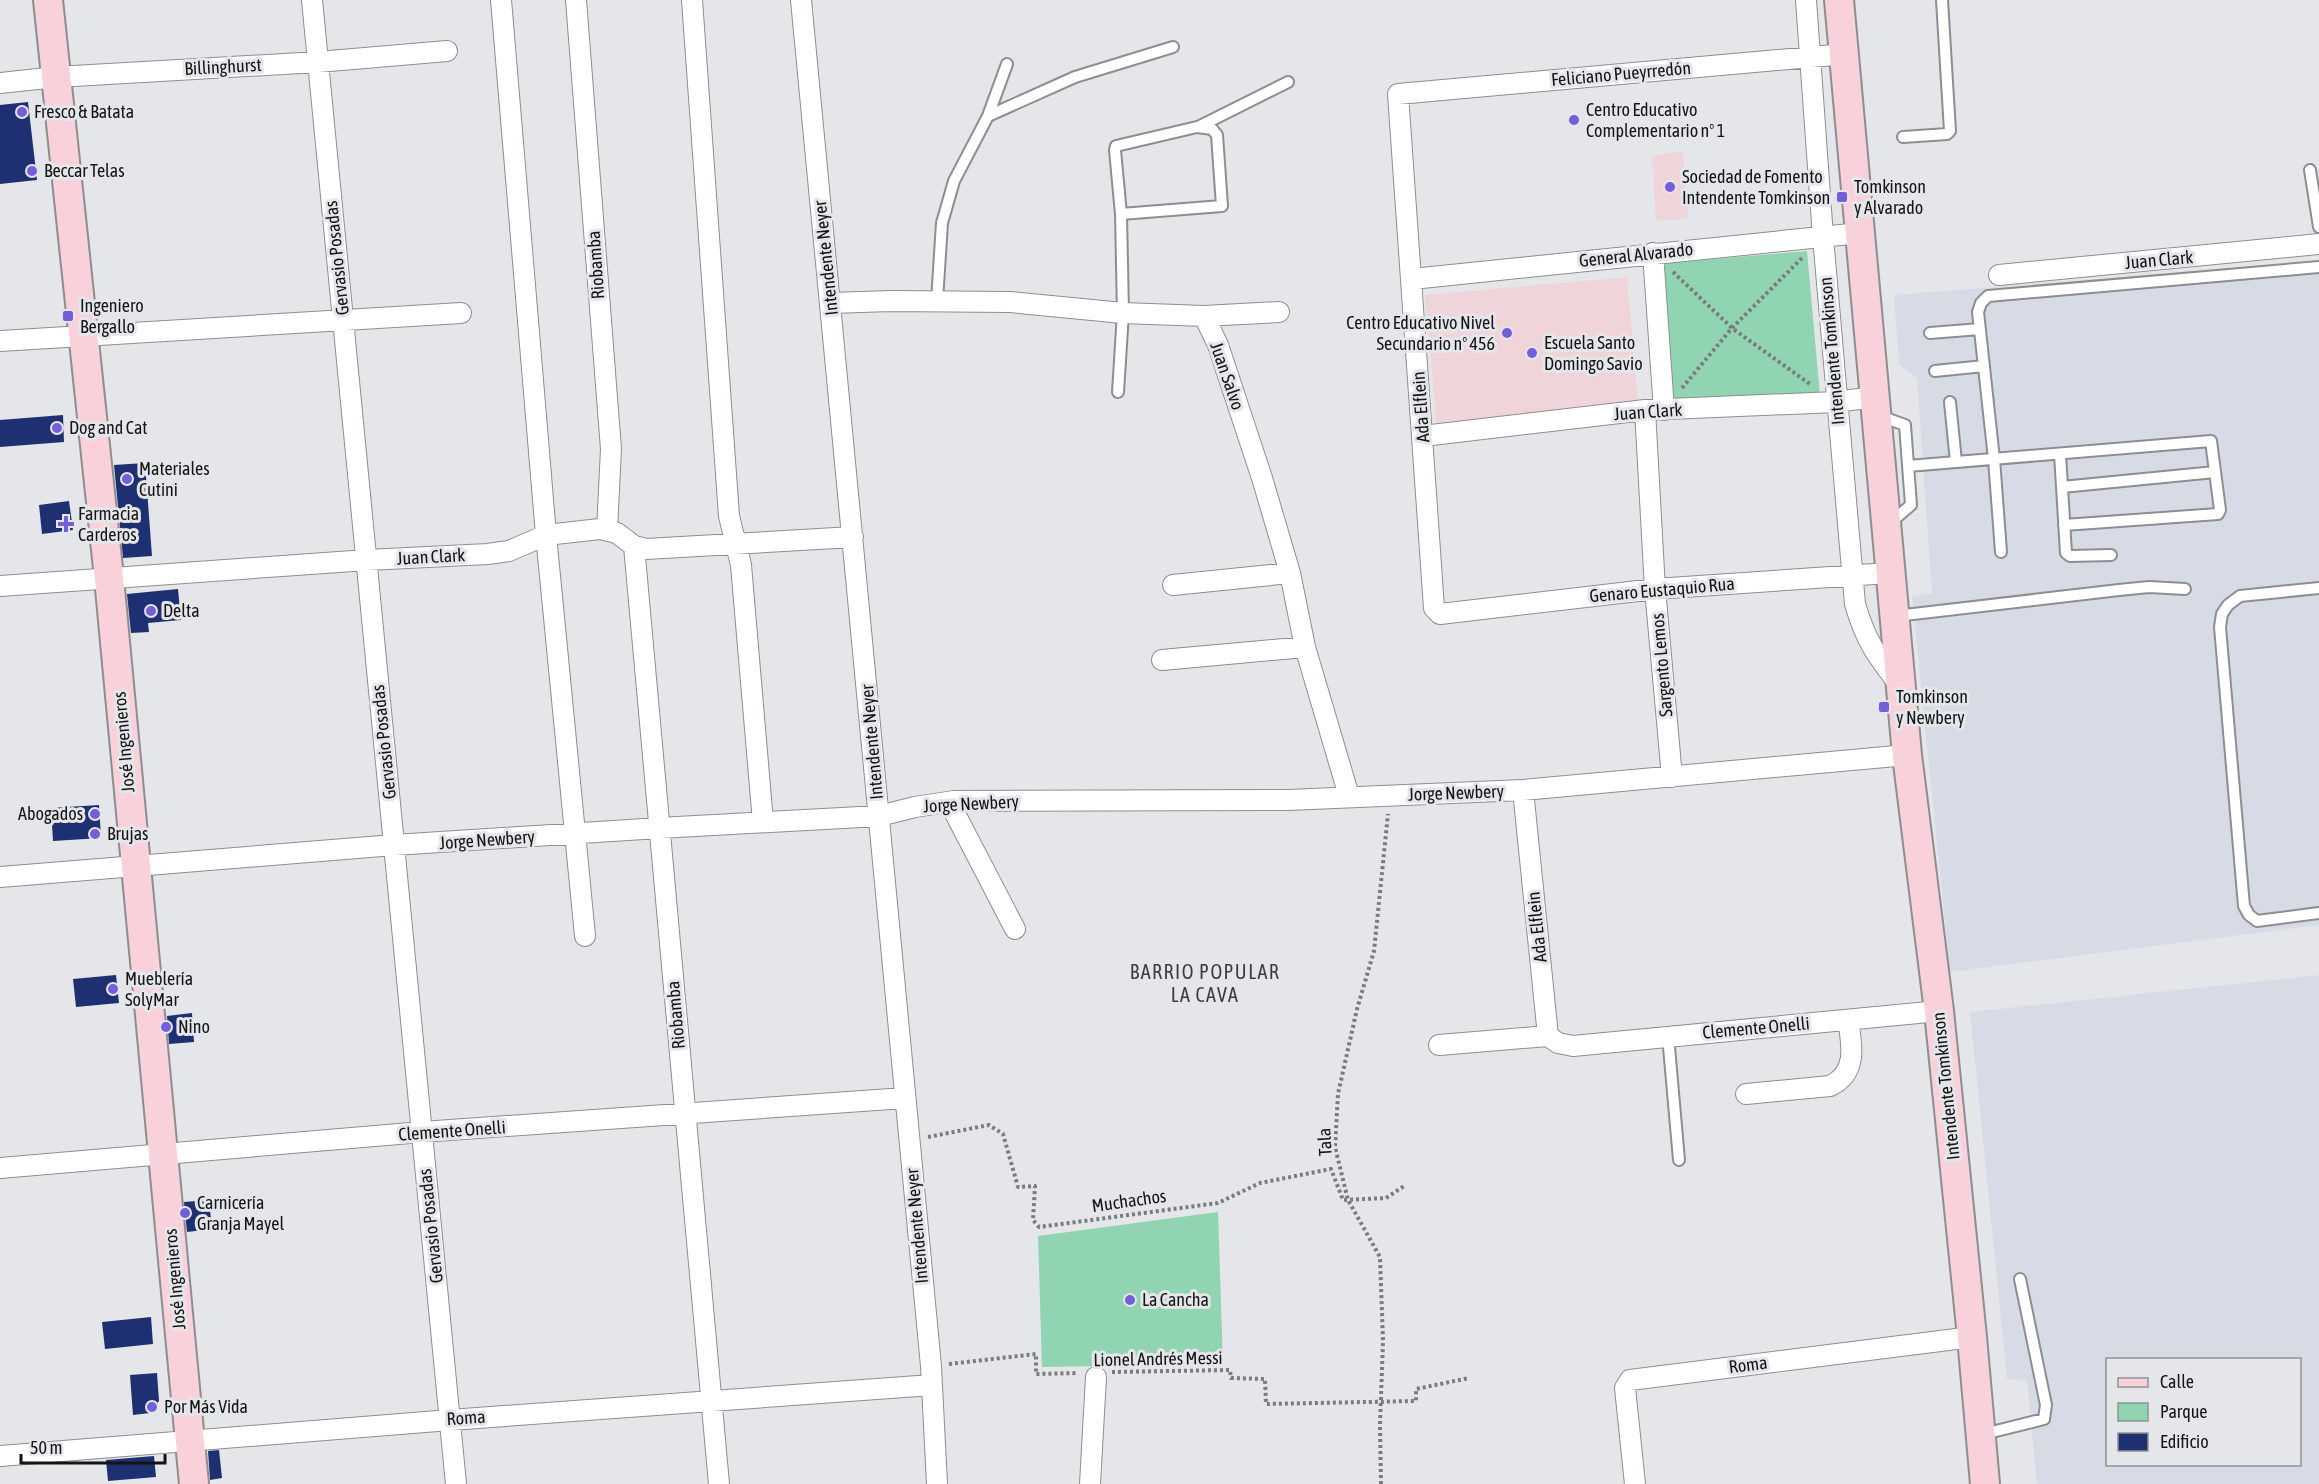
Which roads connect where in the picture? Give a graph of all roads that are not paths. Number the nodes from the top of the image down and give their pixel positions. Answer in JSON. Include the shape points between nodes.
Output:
{"nodes":[{"id":1,"x":48,"y":0,"type":"edge"},
{"id":2,"x":312,"y":0,"type":"edge"},
{"id":3,"x":501,"y":0,"type":"edge"},
{"id":4,"x":576,"y":0,"type":"edge"},
{"id":5,"x":692,"y":0,"type":"edge"},
{"id":6,"x":801,"y":0,"type":"edge"},
{"id":7,"x":1806,"y":0,"type":"edge"},
{"id":8,"x":1839,"y":0,"type":"edge"},
{"id":9,"x":1942,"y":0,"type":"edge"},
{"id":10,"x":1173,"y":47,"type":"dead end"},
{"id":11,"x":447,"y":51,"type":"dead end"},
{"id":12,"x":1845,"y":54,"type":"junction"},
{"id":13,"x":1811,"y":58,"type":"junction"},
{"id":14,"x":318,"y":62,"type":"junction"},
{"id":15,"x":1007,"y":64,"type":"dead end"},
{"id":16,"x":56,"y":77,"type":"junction"},
{"id":17,"x":1288,"y":82,"type":"dead end"},
{"id":18,"x":0,"y":83,"type":"edge"},
{"id":19,"x":1398,"y":94,"type":"joint"},
{"id":20,"x":988,"y":116,"type":"junction"},
{"id":21,"x":1197,"y":128,"type":"junction"},
{"id":22,"x":1903,"y":137,"type":"dead end"},
{"id":23,"x":2310,"y":170,"type":"dead end"},
{"id":24,"x":1121,"y":214,"type":"junction"},
{"id":25,"x":2319,"y":227,"type":"edge"},
{"id":26,"x":1860,"y":233,"type":"junction"},
{"id":27,"x":1823,"y":237,"type":"junction"},
{"id":28,"x":2319,"y":244,"type":"edge"},
{"id":29,"x":1653,"y":253,"type":"junction"},
{"id":30,"x":2319,"y":267,"type":"edge"},
{"id":31,"x":1999,"y":275,"type":"dead end"},
{"id":32,"x":1412,"y":279,"type":"junction"},
{"id":33,"x":938,"y":302,"type":"junction"},
{"id":34,"x":831,"y":303,"type":"junction"},
{"id":35,"x":1279,"y":312,"type":"dead end"},
{"id":36,"x":461,"y":313,"type":"dead end"},
{"id":37,"x":1123,"y":313,"type":"junction"},
{"id":38,"x":1204,"y":316,"type":"junction"},
{"id":39,"x":344,"y":321,"type":"junction"},
{"id":40,"x":1980,"y":328,"type":"junction"},
{"id":41,"x":1930,"y":333,"type":"dead end"},
{"id":42,"x":84,"y":336,"type":"junction"},
{"id":43,"x":0,"y":341,"type":"edge"},
{"id":44,"x":1984,"y":366,"type":"junction"},
{"id":45,"x":1935,"y":370,"type":"dead end"},
{"id":46,"x":1118,"y":392,"type":"dead end"},
{"id":47,"x":1836,"y":402,"type":"junction"},
{"id":48,"x":1950,"y":402,"type":"dead end"},
{"id":49,"x":1875,"y":406,"type":"junction"},
{"id":50,"x":1654,"y":410,"type":"junction"},
{"id":51,"x":1423,"y":436,"type":"junction"},
{"id":52,"x":2060,"y":454,"type":"junction"},
{"id":53,"x":1994,"y":459,"type":"junction"},
{"id":54,"x":1956,"y":462,"type":"junction"},
{"id":55,"x":1908,"y":466,"type":"junction"},
{"id":56,"x":2215,"y":472,"type":"junction"},
{"id":57,"x":2062,"y":487,"type":"junction"},
{"id":58,"x":2064,"y":525,"type":"junction"},
{"id":59,"x":1885,"y":528,"type":"junction"},
{"id":60,"x":607,"y":530,"type":"junction"},
{"id":61,"x":546,"y":536,"type":"junction"},
{"id":62,"x":853,"y":537,"type":"junction"},
{"id":63,"x":735,"y":543,"type":"junction"},
{"id":64,"x":634,"y":546,"type":"junction"},
{"id":65,"x":2001,"y":552,"type":"dead end"},
{"id":66,"x":2110,"y":555,"type":"dead end"},
{"id":67,"x":367,"y":560,"type":"junction"},
{"id":68,"x":1290,"y":573,"type":"junction"},
{"id":69,"x":1889,"y":573,"type":"junction"},
{"id":70,"x":1852,"y":574,"type":"junction"},
{"id":71,"x":109,"y":578,"type":"junction"},
{"id":72,"x":1173,"y":585,"type":"dead end"},
{"id":73,"x":0,"y":586,"type":"edge"},
{"id":74,"x":2319,"y":588,"type":"edge"},
{"id":75,"x":1655,"y":589,"type":"junction"},
{"id":76,"x":2185,"y":589,"type":"dead end"},
{"id":77,"x":1436,"y":612,"type":"joint"},
{"id":78,"x":1894,"y":616,"type":"junction"},
{"id":79,"x":1305,"y":647,"type":"junction"},
{"id":80,"x":1162,"y":660,"type":"dead end"},
{"id":81,"x":1902,"y":689,"type":"junction"},
{"id":82,"x":1907,"y":755,"type":"junction"},
{"id":83,"x":1672,"y":777,"type":"junction"},
{"id":84,"x":1523,"y":790,"type":"junction"},
{"id":85,"x":1349,"y":796,"type":"junction"},
{"id":86,"x":949,"y":802,"type":"junction"},
{"id":87,"x":879,"y":816,"type":"junction"},
{"id":88,"x":763,"y":822,"type":"junction"},
{"id":89,"x":659,"y":828,"type":"junction"},
{"id":90,"x":576,"y":834,"type":"junction"},
{"id":91,"x":394,"y":845,"type":"junction"},
{"id":92,"x":136,"y":865,"type":"junction"},
{"id":93,"x":0,"y":877,"type":"edge"},
{"id":94,"x":2319,"y":913,"type":"edge"},
{"id":95,"x":1015,"y":929,"type":"dead end"},
{"id":96,"x":585,"y":936,"type":"dead end"},
{"id":97,"x":1939,"y":1011,"type":"junction"},
{"id":98,"x":1848,"y":1020,"type":"junction"},
{"id":99,"x":1548,"y":1036,"type":"junction"},
{"id":100,"x":1668,"y":1036,"type":"junction"},
{"id":101,"x":1439,"y":1045,"type":"dead end"},
{"id":102,"x":1746,"y":1094,"type":"dead end"},
{"id":103,"x":905,"y":1098,"type":"junction"},
{"id":104,"x":685,"y":1114,"type":"junction"},
{"id":105,"x":422,"y":1132,"type":"junction"},
{"id":106,"x":164,"y":1155,"type":"junction"},
{"id":107,"x":1679,"y":1160,"type":"dead end"},
{"id":108,"x":0,"y":1168,"type":"edge"},
{"id":109,"x":2020,"y":1279,"type":"dead end"},
{"id":110,"x":1972,"y":1337,"type":"junction"},
{"id":111,"x":1094,"y":1374,"type":"road end"},
{"id":112,"x":932,"y":1375,"type":"junction"},
{"id":113,"x":711,"y":1401,"type":"junction"},
{"id":114,"x":450,"y":1420,"type":"junction"},
{"id":115,"x":1980,"y":1435,"type":"junction"},
{"id":116,"x":189,"y":1441,"type":"junction"},
{"id":117,"x":0,"y":1456,"type":"edge"},
{"id":118,"x":194,"y":1484,"type":"edge"},
{"id":119,"x":456,"y":1484,"type":"edge"},
{"id":120,"x":719,"y":1484,"type":"edge"},
{"id":121,"x":937,"y":1484,"type":"edge"},
{"id":122,"x":1090,"y":1484,"type":"edge"},
{"id":123,"x":1635,"y":1484,"type":"edge"},
{"id":124,"x":1984,"y":1484,"type":"edge"}],
"edges":[{"from":1,"to":16,"type":"street","name":"José Ingenieros"},
{"from":2,"to":14,"type":"street","name":"Gervasio Posadas"},
{"from":3,"to":61,"type":"street"},
{"from":4,"to":60,"type":"street","name":"Riobamba","via":[[611,449]]},
{"from":5,"to":63,"type":"street","via":[[729,516]]},
{"from":6,"to":34,"type":"street","name":"Intendente Neyer"},
{"from":7,"to":13,"type":"street","name":"Intendente Tomkinson"},
{"from":8,"to":12,"type":"street","name":"Intendente Tomkinson"},
{"from":9,"to":22,"type":"lane","via":[[1950,131]]},
{"from":10,"to":20,"type":"lane","via":[[1075,77]]},
{"from":11,"to":14,"type":"street","name":"Billinghurst"},
{"from":12,"to":13,"type":"street","name":"Feliciano Pueyrredón"},
{"from":12,"to":26,"type":"street","name":"Intendente Tomkinson"},
{"from":13,"to":19,"type":"street","name":"Feliciano Pueyrredón"},
{"from":13,"to":27,"type":"street","name":"Intendente Tomkinson"},
{"from":14,"to":16,"type":"street","name":"Billinghurst"},
{"from":14,"to":39,"type":"street","name":"Gervasio Posadas"},
{"from":15,"to":20,"type":"lane"},
{"from":16,"to":18,"type":"street","name":"Billinghurst"},
{"from":16,"to":42,"type":"street","name":"José Ingenieros"},
{"from":17,"to":21,"type":"lane"},
{"from":19,"to":32,"type":"street","name":"Ada Elflein"},
{"from":20,"to":33,"type":"lane","via":[[954,181],[942,223]]},
{"from":21,"to":24,"type":"lane","via":[[1116,146]]},
{"from":21,"to":24,"type":"lane","via":[[1212,129],[1217,135],[1222,207]]},
{"from":23,"to":25,"type":"lane"},
{"from":24,"to":37,"type":"lane"},
{"from":26,"to":27,"type":"street","name":"General Alvarado"},
{"from":26,"to":49,"type":"street","name":"Intendente Tomkinson"},
{"from":27,"to":29,"type":"street","name":"General Alvarado"},
{"from":27,"to":47,"type":"street","name":"Intendente Tomkinson"},
{"from":28,"to":31,"type":"street","name":"Juan Clark"},
{"from":29,"to":32,"type":"street","name":"General Alvarado"},
{"from":29,"to":50,"type":"street","name":"Sargento Lemos"},
{"from":30,"to":40,"type":"lane","via":[[1988,296],[1978,312]]},
{"from":32,"to":51,"type":"street","name":"Ada Elflein"},
{"from":33,"to":34,"type":"street"},
{"from":33,"to":37,"type":"street","via":[[1010,302]]},
{"from":34,"to":62,"type":"street","name":"Intendente Neyer"},
{"from":35,"to":38,"type":"street"},
{"from":36,"to":39,"type":"street"},
{"from":37,"to":38,"type":"street"},
{"from":37,"to":46,"type":"lane"},
{"from":38,"to":68,"type":"street","name":"Juan Salvo","via":[[1222,356]]},
{"from":39,"to":42,"type":"street"},
{"from":39,"to":67,"type":"street","name":"Gervasio Posadas"},
{"from":40,"to":41,"type":"lane"},
{"from":40,"to":44,"type":"lane"},
{"from":42,"to":43,"type":"street"},
{"from":42,"to":71,"type":"street","name":"José Ingenieros"},
{"from":44,"to":45,"type":"lane"},
{"from":44,"to":53,"type":"lane"},
{"from":47,"to":49,"type":"street","name":"Juan Clark"},
{"from":47,"to":50,"type":"street","name":"Juan Clark"},
{"from":47,"to":70,"type":"street","name":"Intendente Tomkinson"},
{"from":48,"to":54,"type":"lane"},
{"from":49,"to":55,"type":"lane","via":[[1905,425]]},
{"from":49,"to":59,"type":"street","name":"Intendente Tomkinson"},
{"from":50,"to":51,"type":"street","name":"Juan Clark"},
{"from":50,"to":75,"type":"street","name":"Sargento Lemos"},
{"from":51,"to":77,"type":"street","name":"Ada Elflein"},
{"from":52,"to":53,"type":"lane"},
{"from":52,"to":56,"type":"lane","via":[[2209,440]]},
{"from":52,"to":57,"type":"lane"},
{"from":53,"to":54,"type":"lane"},
{"from":53,"to":65,"type":"lane"},
{"from":54,"to":55,"type":"lane"},
{"from":55,"to":59,"type":"lane","via":[[1911,504]]},
{"from":56,"to":57,"type":"lane"},
{"from":56,"to":58,"type":"lane","via":[[2218,514]]},
{"from":57,"to":58,"type":"lane"},
{"from":58,"to":66,"type":"lane","via":[[2068,555]]},
{"from":59,"to":69,"type":"street","name":"Intendente Tomkinson"},
{"from":60,"to":61,"type":"street","name":"Juan Clark"},
{"from":60,"to":64,"type":"street"},
{"from":61,"to":67,"type":"street","name":"Juan Clark","via":[[509,551],[488,554]]},
{"from":61,"to":90,"type":"street"},
{"from":62,"to":63,"type":"street"},
{"from":62,"to":87,"type":"street","name":"Intendente Neyer"},
{"from":63,"to":64,"type":"street","via":[[646,549]]},
{"from":63,"to":88,"type":"street","via":[[741,565]]},
{"from":64,"to":89,"type":"street","name":"Riobamba"},
{"from":67,"to":71,"type":"street","name":"Juan Clark"},
{"from":67,"to":91,"type":"street","name":"Gervasio Posadas"},
{"from":68,"to":72,"type":"street"},
{"from":68,"to":79,"type":"street","name":"Juan Salvo"},
{"from":69,"to":70,"type":"street","name":"Genaro Eustaquio Rua"},
{"from":69,"to":78,"type":"street","name":"Intendente Tomkinson"},
{"from":70,"to":75,"type":"street","name":"Genaro Eustaquio Rua"},
{"from":70,"to":81,"type":"street","name":"Intendente Tomkinson","via":[[1863,631],[1872,650]]},
{"from":71,"to":73,"type":"street","name":"Juan Clark"},
{"from":71,"to":92,"type":"street","name":"José Ingenieros"},
{"from":74,"to":94,"type":"lane","via":[[2240,596],[2222,614],[2220,627],[2244,906],[2257,921]]},
{"from":75,"to":77,"type":"street","name":"Genaro Eustaquio Rua"},
{"from":75,"to":83,"type":"street","name":"Sargento Lemos"},
{"from":76,"to":78,"type":"lane","via":[[2149,587]]},
{"from":78,"to":81,"type":"street","name":"Intendente Tomkinson"},
{"from":79,"to":80,"type":"street"},
{"from":79,"to":85,"type":"street","name":"Juan Salvo"},
{"from":81,"to":82,"type":"street","name":"Intendente Tomkinson"},
{"from":82,"to":83,"type":"street","name":"Jorge Newbery"},
{"from":82,"to":97,"type":"street","name":"Intendente Tomkinson"},
{"from":83,"to":84,"type":"street","name":"Jorge Newbery"},
{"from":84,"to":85,"type":"street","name":"Jorge Newbery"},
{"from":84,"to":99,"type":"street","name":"Ada Elflein"},
{"from":85,"to":86,"type":"street","name":"Jorge Newbery","via":[[1288,800]]},
{"from":86,"to":87,"type":"street","name":"Jorge Newbery"},
{"from":86,"to":95,"type":"street"},
{"from":87,"to":88,"type":"street","name":"Jorge Newbery"},
{"from":87,"to":103,"type":"street","name":"Intendente Neyer"},
{"from":88,"to":89,"type":"street","name":"Jorge Newbery"},
{"from":89,"to":90,"type":"street","name":"Jorge Newbery"},
{"from":89,"to":104,"type":"street","name":"Riobamba"},
{"from":90,"to":91,"type":"street","name":"Jorge Newbery"},
{"from":90,"to":96,"type":"street"},
{"from":91,"to":92,"type":"street","name":"Jorge Newbery"},
{"from":91,"to":105,"type":"street","name":"Gervasio Posadas"},
{"from":92,"to":93,"type":"street","name":"Jorge Newbery"},
{"from":92,"to":106,"type":"street","name":"José Ingenieros"},
{"from":97,"to":98,"type":"street","name":"Clemente Onelli"},
{"from":97,"to":110,"type":"street","name":"Intendente Tomkinson"},
{"from":98,"to":100,"type":"street","name":"Clemente Onelli"},
{"from":98,"to":102,"type":"street","via":[[1852,1055],[1846,1075],[1839,1082]]},
{"from":99,"to":100,"type":"street","name":"Clemente Onelli","via":[[1573,1046]]},
{"from":99,"to":101,"type":"street"},
{"from":100,"to":107,"type":"lane"},
{"from":103,"to":104,"type":"street","name":"Clemente Onelli"},
{"from":103,"to":112,"type":"street","name":"Intendente Neyer"},
{"from":104,"to":105,"type":"street","name":"Clemente Onelli"},
{"from":104,"to":113,"type":"street","name":"Riobamba"},
{"from":105,"to":106,"type":"street","name":"Clemente Onelli"},
{"from":105,"to":114,"type":"street","name":"Gervasio Posadas"},
{"from":106,"to":108,"type":"street","name":"Clemente Onelli"},
{"from":106,"to":116,"type":"street","name":"José Ingenieros"},
{"from":109,"to":115,"type":"lane","via":[[2046,1405],[2044,1419]]},
{"from":110,"to":115,"type":"street","name":"Intendente Tomkinson"},
{"from":110,"to":123,"type":"street","name":"Roma","via":[[1630,1380],[1624,1388]]},
{"from":111,"to":122,"type":"street"},
{"from":112,"to":113,"type":"street","name":"Roma"},
{"from":112,"to":121,"type":"street","name":"Intendente Neyer"},
{"from":113,"to":114,"type":"street","name":"Roma"},
{"from":113,"to":120,"type":"street","name":"Riobamba"},
{"from":114,"to":116,"type":"street","name":"Roma"},
{"from":114,"to":119,"type":"street","name":"Gervasio Posadas"},
{"from":115,"to":124,"type":"street","name":"Intendente Tomkinson"},
{"from":116,"to":117,"type":"street","name":"Roma"},
{"from":116,"to":118,"type":"street","name":"José Ingenieros"}]}
